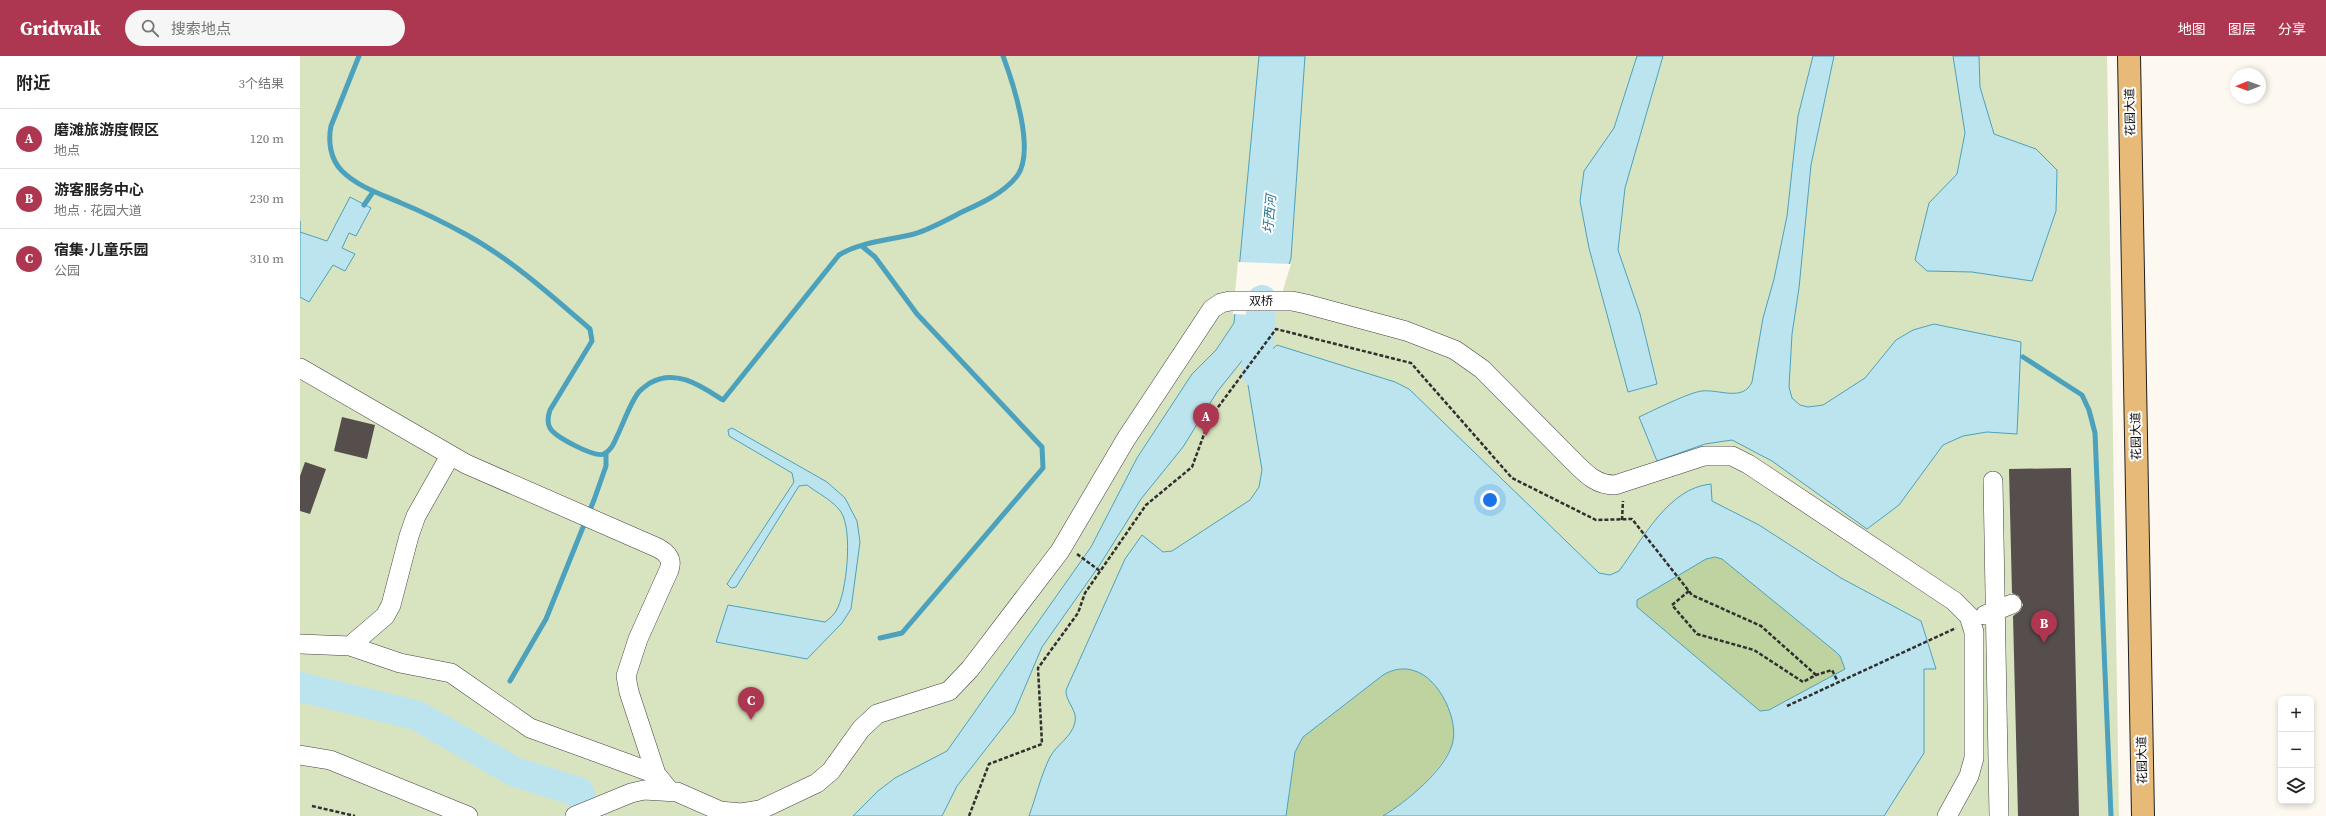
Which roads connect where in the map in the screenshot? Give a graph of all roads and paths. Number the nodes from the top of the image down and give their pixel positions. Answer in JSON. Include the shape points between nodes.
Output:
{"nodes":[{"id":1,"x":2119,"y":56,"type":"edge"},
{"id":2,"x":2129,"y":56,"type":"edge"},
{"id":3,"x":300,"y":368,"type":"edge"},
{"id":4,"x":450,"y":456,"type":"junction"},
{"id":5,"x":1993,"y":481,"type":"dead end"},
{"id":6,"x":1064,"y":544,"type":"junction"},
{"id":7,"x":1100,"y":570,"type":"junction"},
{"id":8,"x":1689,"y":591,"type":"junction"},
{"id":9,"x":2004,"y":608,"type":"junction"},
{"id":10,"x":1971,"y":621,"type":"junction"},
{"id":11,"x":300,"y":644,"type":"edge"},
{"id":12,"x":350,"y":646,"type":"junction"},
{"id":13,"x":1816,"y":675,"type":"junction"},
{"id":14,"x":1838,"y":682,"type":"junction"},
{"id":15,"x":1787,"y":706,"type":"dead end"},
{"id":16,"x":300,"y":755,"type":"edge"},
{"id":17,"x":656,"y":774,"type":"junction"},
{"id":18,"x":669,"y":790,"type":"junction"},
{"id":19,"x":312,"y":806,"type":"dead end"},
{"id":20,"x":330,"y":810,"type":"junction"},
{"id":21,"x":328,"y":816,"type":"edge"},
{"id":22,"x":355,"y":816,"type":"edge"},
{"id":23,"x":468,"y":816,"type":"edge"},
{"id":24,"x":575,"y":816,"type":"edge"},
{"id":25,"x":969,"y":816,"type":"edge"},
{"id":26,"x":1946,"y":816,"type":"edge"},
{"id":27,"x":1999,"y":816,"type":"edge"},
{"id":28,"x":2130,"y":816,"type":"edge"},
{"id":29,"x":2143,"y":816,"type":"edge"}],
"edges":[{"from":1,"to":28,"type":"main road","name":"花园大道"},
{"from":2,"to":29,"type":"main road","name":"花园大道"},
{"from":3,"to":4,"type":"street"},
{"from":4,"to":12,"type":"street","via":[[416,516],[391,605],[385,616]]},
{"from":4,"to":17,"type":"street","via":[[658,548],[670,558],[669,570],[638,639],[626,676]]},
{"from":5,"to":9,"type":"street"},
{"from":6,"to":7,"type":"path"},
{"from":6,"to":10,"type":"street","name":"双桥","via":[[1126,439],[1212,309],[1230,301],[1292,301],[1406,331],[1455,350],[1482,369],[1590,478],[1601,484],[1615,485],[1704,456],[1732,456],[1748,464],[1954,601],[1964,609]]},
{"from":6,"to":18,"type":"street","via":[[957,684],[944,694],[877,714],[861,729],[831,771],[817,783],[760,810],[741,813],[720,811]]},
{"from":7,"to":8,"type":"path","via":[[1146,505],[1192,467],[1210,418],[1276,329],[1411,363],[1512,478],[1596,520],[1632,519]]},
{"from":7,"to":25,"type":"path","via":[[1085,593],[1078,613],[1038,668],[1042,744],[989,764]]},
{"from":8,"to":13,"type":"path","via":[[1692,595],[1761,626]]},
{"from":8,"to":13,"type":"path","via":[[1672,606],[1697,634],[1754,650],[1803,682]]},
{"from":9,"to":10,"type":"street"},
{"from":9,"to":27,"type":"street"},
{"from":10,"to":14,"type":"path"},
{"from":10,"to":26,"type":"street","via":[[1975,641],[1974,758],[1969,776]]},
{"from":11,"to":12,"type":"street"},
{"from":12,"to":17,"type":"street","via":[[400,663],[451,673],[530,728]]},
{"from":13,"to":14,"type":"path","via":[[1832,670]]},
{"from":14,"to":15,"type":"path"},
{"from":16,"to":23,"type":"street","via":[[330,760]]},
{"from":17,"to":18,"type":"street"},
{"from":18,"to":24,"type":"street","via":[[631,793]]},
{"from":19,"to":20,"type":"path"},
{"from":20,"to":21,"type":"path"},
{"from":20,"to":22,"type":"path"}]}
